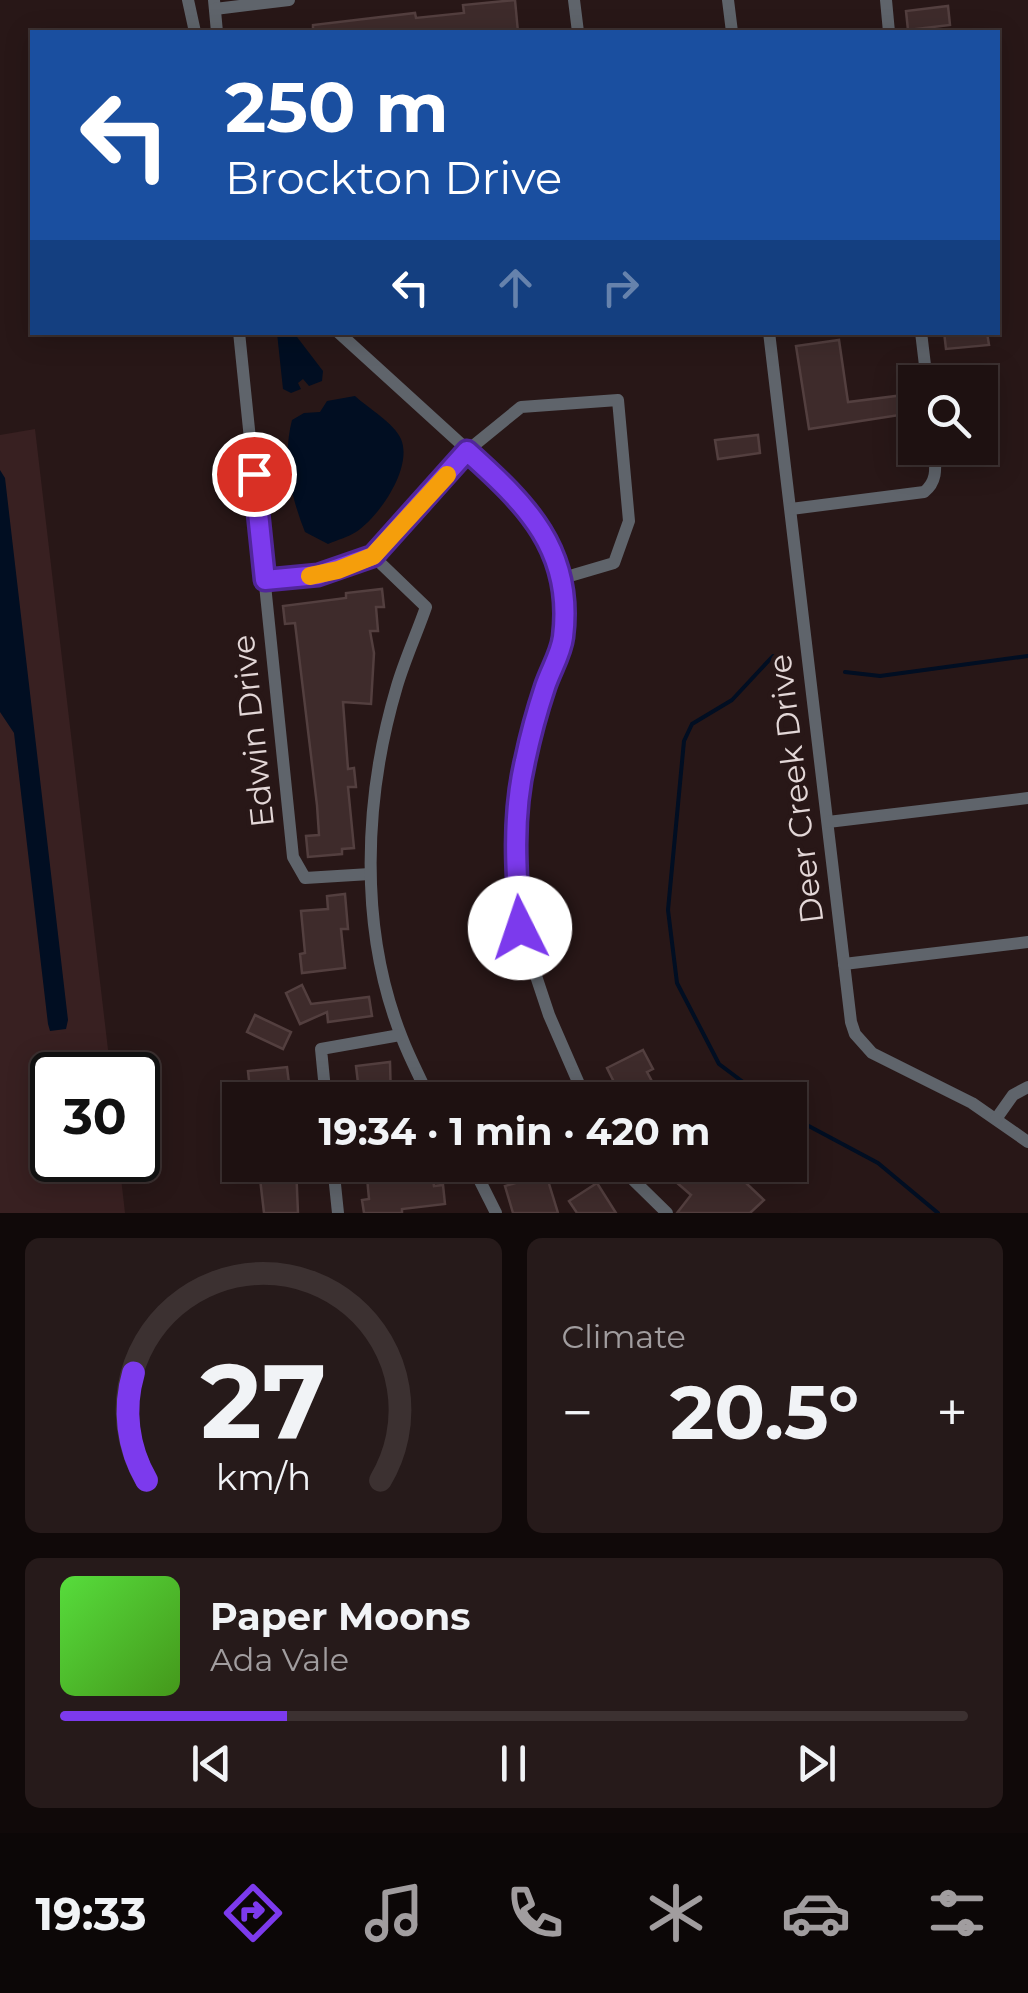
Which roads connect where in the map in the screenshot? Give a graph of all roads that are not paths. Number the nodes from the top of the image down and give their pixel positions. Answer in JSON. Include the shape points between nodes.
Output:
{"nodes":[{"id":1,"x":188,"y":0,"type":"edge"},
{"id":2,"x":289,"y":0,"type":"edge"},
{"id":3,"x":574,"y":0,"type":"edge"},
{"id":4,"x":728,"y":0,"type":"edge"},
{"id":5,"x":886,"y":0,"type":"edge"},
{"id":6,"x":215,"y":5,"type":"edge"},
{"id":7,"x":195,"y":30,"type":"edge"},
{"id":8,"x":218,"y":30,"type":"edge"},
{"id":9,"x":578,"y":30,"type":"edge"},
{"id":10,"x":732,"y":30,"type":"edge"},
{"id":11,"x":889,"y":30,"type":"edge"},
{"id":12,"x":240,"y":335,"type":"edge"},
{"id":13,"x":341,"y":335,"type":"edge"},
{"id":14,"x":769,"y":335,"type":"edge"},
{"id":15,"x":921,"y":335,"type":"edge"},
{"id":16,"x":925,"y":365,"type":"edge"},
{"id":17,"x":467,"y":451,"type":"junction"},
{"id":18,"x":935,"y":465,"type":"edge"},
{"id":19,"x":791,"y":509,"type":"junction"},
{"id":20,"x":373,"y":556,"type":"junction"},
{"id":21,"x":563,"y":578,"type":"junction"},
{"id":22,"x":265,"y":580,"type":"junction"},
{"id":23,"x":1028,"y":798,"type":"edge"},
{"id":24,"x":828,"y":822,"type":"junction"},
{"id":25,"x":370,"y":874,"type":"junction"},
{"id":26,"x":1028,"y":942,"type":"edge"},
{"id":27,"x":844,"y":964,"type":"junction"},
{"id":28,"x":400,"y":1035,"type":"junction"},
{"id":29,"x":324,"y":1082,"type":"edge"},
{"id":30,"x":422,"y":1082,"type":"edge"},
{"id":31,"x":578,"y":1082,"type":"edge"},
{"id":32,"x":1028,"y":1087,"type":"edge"},
{"id":33,"x":996,"y":1118,"type":"junction"},
{"id":34,"x":1028,"y":1142,"type":"edge"},
{"id":35,"x":335,"y":1182,"type":"edge"},
{"id":36,"x":483,"y":1182,"type":"edge"},
{"id":37,"x":635,"y":1182,"type":"edge"},
{"id":38,"x":338,"y":1213,"type":"edge"},
{"id":39,"x":496,"y":1213,"type":"edge"},
{"id":40,"x":667,"y":1213,"type":"edge"}],
"edges":[{"from":1,"to":7,"type":"street"},
{"from":2,"to":6,"type":"street"},
{"from":3,"to":9,"type":"street"},
{"from":4,"to":10,"type":"street"},
{"from":5,"to":11,"type":"street"},
{"from":6,"to":8,"type":"street"},
{"from":12,"to":22,"type":"street","name":"Edwin Drive"},
{"from":13,"to":17,"type":"street"},
{"from":14,"to":19,"type":"street","name":"Deer Creek Drive"},
{"from":15,"to":16,"type":"street"},
{"from":17,"to":20,"type":"street"},
{"from":17,"to":21,"type":"street","via":[[517,495]]},
{"from":17,"to":21,"type":"street","via":[[521,407],[618,400],[629,521],[614,563]]},
{"from":18,"to":19,"type":"street","via":[[933,485],[924,492]]},
{"from":19,"to":24,"type":"street","name":"Deer Creek Drive"},
{"from":20,"to":22,"type":"street","via":[[318,575]]},
{"from":20,"to":25,"type":"street","via":[[426,607],[397,688],[374,796]]},
{"from":21,"to":31,"type":"street","via":[[564,640],[524,765],[514,844],[520,928]]},
{"from":22,"to":25,"type":"street","name":"Edwin Drive","via":[[293,857],[306,878]]},
{"from":23,"to":24,"type":"street"},
{"from":24,"to":27,"type":"street","name":"Deer Creek Drive"},
{"from":25,"to":28,"type":"street","via":[[381,961]]},
{"from":26,"to":27,"type":"street"},
{"from":27,"to":33,"type":"street","name":"Deer Creek Drive","via":[[852,1022],[864,1046]]},
{"from":28,"to":29,"type":"street","via":[[321,1049]]},
{"from":28,"to":30,"type":"street"},
{"from":32,"to":33,"type":"street"},
{"from":33,"to":34,"type":"street","name":"Deer Creek Drive"},
{"from":35,"to":38,"type":"street"},
{"from":36,"to":39,"type":"street"},
{"from":37,"to":40,"type":"street"}]}
